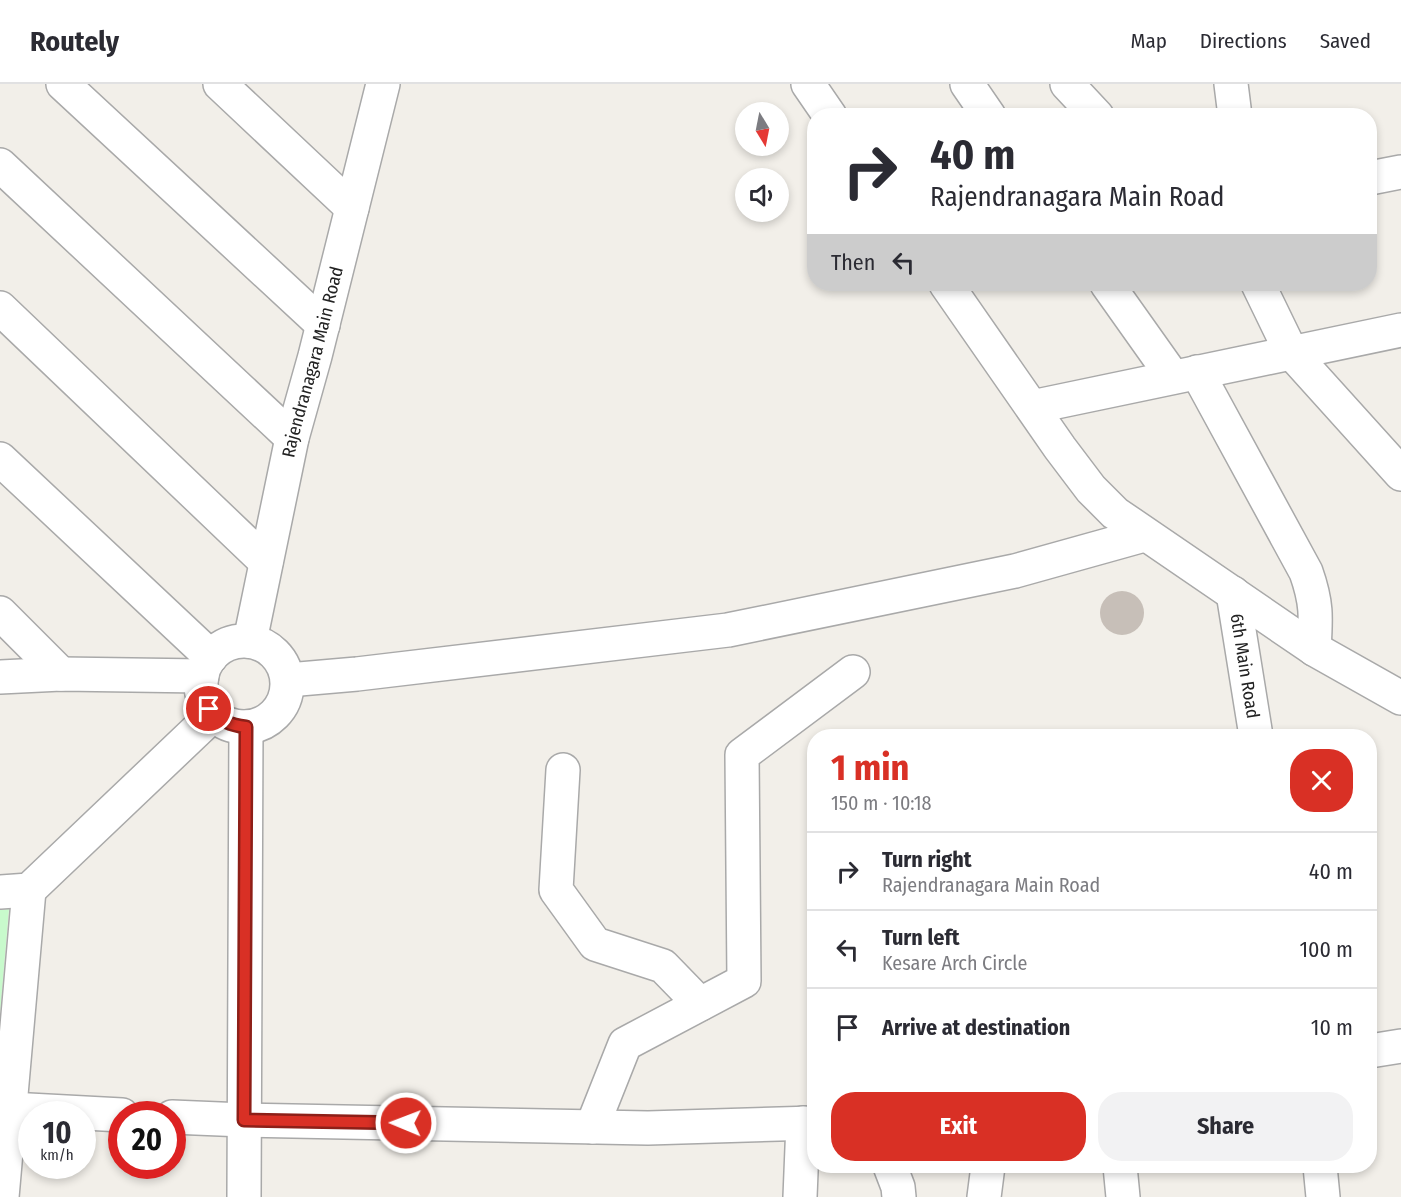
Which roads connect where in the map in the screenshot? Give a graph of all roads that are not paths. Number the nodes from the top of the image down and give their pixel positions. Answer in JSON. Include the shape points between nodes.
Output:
{"nodes":[{"id":1,"x":63,"y":84,"type":"edge"},
{"id":2,"x":220,"y":84,"type":"edge"},
{"id":3,"x":383,"y":84,"type":"edge"},
{"id":4,"x":808,"y":84,"type":"edge"},
{"id":5,"x":967,"y":84,"type":"edge"},
{"id":6,"x":1067,"y":84,"type":"edge"},
{"id":7,"x":1231,"y":84,"type":"edge"},
{"id":8,"x":824,"y":108,"type":"edge"},
{"id":9,"x":984,"y":108,"type":"edge"},
{"id":10,"x":1090,"y":108,"type":"edge"},
{"id":11,"x":1234,"y":108,"type":"edge"},
{"id":12,"x":0,"y":165,"type":"edge"},
{"id":13,"x":1401,"y":172,"type":"edge"},
{"id":14,"x":1377,"y":177,"type":"edge"},
{"id":15,"x":352,"y":208,"type":"junction"},
{"id":16,"x":951,"y":291,"type":"edge"},
{"id":17,"x":1113,"y":291,"type":"edge"},
{"id":18,"x":1261,"y":291,"type":"edge"},
{"id":19,"x":0,"y":308,"type":"edge"},
{"id":20,"x":323,"y":326,"type":"junction"},
{"id":21,"x":1401,"y":330,"type":"edge"},
{"id":22,"x":1291,"y":352,"type":"junction"},
{"id":23,"x":1185,"y":374,"type":"junction"},
{"id":24,"x":1032,"y":407,"type":"junction"},
{"id":25,"x":292,"y":438,"type":"junction"},
{"id":26,"x":0,"y":459,"type":"edge"},
{"id":27,"x":1401,"y":474,"type":"edge"},
{"id":28,"x":1144,"y":535,"type":"junction"},
{"id":29,"x":266,"y":562,"type":"junction"},
{"id":30,"x":1233,"y":594,"type":"junction"},
{"id":31,"x":0,"y":613,"type":"edge"},
{"id":32,"x":250,"y":641,"type":"junction"},
{"id":33,"x":1314,"y":649,"type":"junction"},
{"id":34,"x":207,"y":666,"type":"junction"},
{"id":35,"x":853,"y":672,"type":"dead end"},
{"id":36,"x":61,"y":674,"type":"junction"},
{"id":37,"x":0,"y":677,"type":"edge"},
{"id":38,"x":288,"y":680,"type":"junction"},
{"id":39,"x":1401,"y":698,"type":"edge"},
{"id":40,"x":214,"y":714,"type":"junction"},
{"id":41,"x":246,"y":727,"type":"junction"},
{"id":42,"x":1255,"y":729,"type":"edge"},
{"id":43,"x":563,"y":770,"type":"dead end"},
{"id":44,"x":14,"y":891,"type":"edge"},
{"id":45,"x":700,"y":1004,"type":"junction"},
{"id":46,"x":1401,"y":1046,"type":"edge"},
{"id":47,"x":1377,"y":1051,"type":"edge"},
{"id":48,"x":10,"y":1109,"type":"junction"},
{"id":49,"x":108,"y":1114,"type":"edge"},
{"id":50,"x":186,"y":1118,"type":"edge"},
{"id":51,"x":244,"y":1120,"type":"junction"},
{"id":52,"x":807,"y":1123,"type":"edge"},
{"id":53,"x":592,"y":1126,"type":"junction"},
{"id":54,"x":807,"y":1139,"type":"edge"},
{"id":55,"x":893,"y":1173,"type":"edge"},
{"id":56,"x":987,"y":1173,"type":"edge"},
{"id":57,"x":1121,"y":1173,"type":"edge"},
{"id":58,"x":1321,"y":1173,"type":"edge"},
{"id":59,"x":2,"y":1197,"type":"edge"},
{"id":60,"x":244,"y":1197,"type":"edge"},
{"id":61,"x":800,"y":1197,"type":"edge"},
{"id":62,"x":898,"y":1197,"type":"edge"},
{"id":63,"x":984,"y":1197,"type":"edge"},
{"id":64,"x":1123,"y":1197,"type":"edge"},
{"id":65,"x":1323,"y":1197,"type":"edge"}],
"edges":[{"from":1,"to":20,"type":"street"},
{"from":2,"to":15,"type":"street"},
{"from":3,"to":15,"type":"street","name":"Rajendranagara Main Road"},
{"from":4,"to":8,"type":"street"},
{"from":5,"to":9,"type":"street"},
{"from":6,"to":10,"type":"street"},
{"from":7,"to":11,"type":"street"},
{"from":12,"to":25,"type":"street"},
{"from":13,"to":14,"type":"street"},
{"from":15,"to":20,"type":"street","name":"Rajendranagara Main Road"},
{"from":16,"to":24,"type":"street"},
{"from":17,"to":23,"type":"street"},
{"from":18,"to":22,"type":"street"},
{"from":19,"to":29,"type":"street"},
{"from":20,"to":25,"type":"street","name":"Rajendranagara Main Road"},
{"from":21,"to":22,"type":"street"},
{"from":22,"to":23,"type":"street"},
{"from":22,"to":27,"type":"street"},
{"from":23,"to":24,"type":"street"},
{"from":23,"to":33,"type":"street","via":[[1306,572],[1317,614]]},
{"from":24,"to":28,"type":"street","via":[[1091,489]]},
{"from":25,"to":29,"type":"street","name":"Rajendranagara Main Road"},
{"from":26,"to":34,"type":"street"},
{"from":28,"to":30,"type":"street"},
{"from":28,"to":38,"type":"street","via":[[1015,571],[728,630]]},
{"from":29,"to":32,"type":"street","name":"Rajendranagara Main Road"},
{"from":30,"to":33,"type":"street"},
{"from":30,"to":42,"type":"street","name":"6th Main Road"},
{"from":31,"to":36,"type":"street"},
{"from":32,"to":34,"type":"street","via":[[222,647]]},
{"from":32,"to":38,"type":"street","via":[[276,654]]},
{"from":33,"to":39,"type":"street"},
{"from":34,"to":36,"type":"street"},
{"from":34,"to":40,"type":"street","via":[[201,683],[203,697]]},
{"from":35,"to":45,"type":"street","via":[[742,755],[744,981]]},
{"from":36,"to":37,"type":"street"},
{"from":38,"to":41,"type":"street","via":[[281,707],[260,725]]},
{"from":40,"to":41,"type":"street","via":[[232,725]]},
{"from":40,"to":44,"type":"street"},
{"from":41,"to":51,"type":"street"},
{"from":43,"to":45,"type":"street","via":[[556,890],[595,944],[663,966]]},
{"from":44,"to":48,"type":"street"},
{"from":45,"to":53,"type":"street","via":[[625,1044]]},
{"from":46,"to":47,"type":"street"},
{"from":48,"to":49,"type":"street"},
{"from":48,"to":59,"type":"street"},
{"from":50,"to":51,"type":"street"},
{"from":51,"to":53,"type":"street"},
{"from":51,"to":60,"type":"street"},
{"from":52,"to":53,"type":"street"},
{"from":54,"to":61,"type":"street"},
{"from":55,"to":62,"type":"street"},
{"from":56,"to":63,"type":"street"},
{"from":57,"to":64,"type":"street"},
{"from":58,"to":65,"type":"street"}]}
